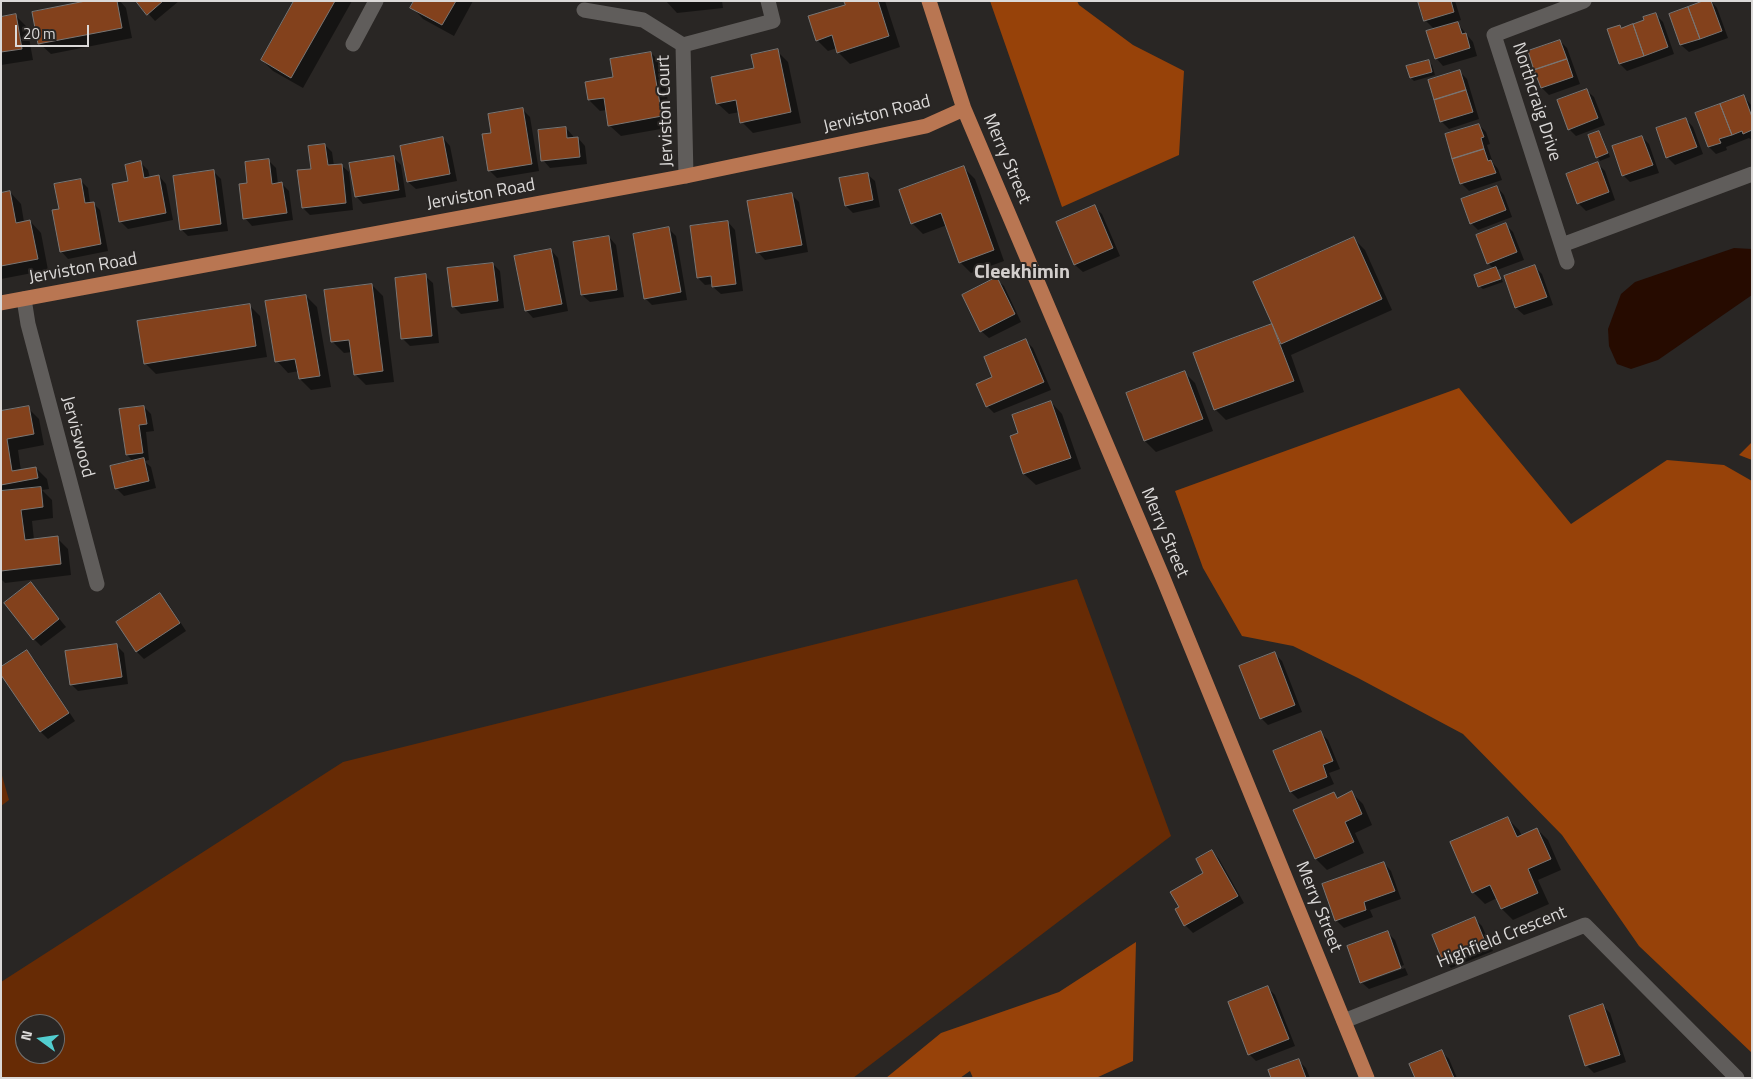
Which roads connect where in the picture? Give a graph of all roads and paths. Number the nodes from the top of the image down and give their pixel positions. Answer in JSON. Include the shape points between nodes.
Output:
{"nodes":[{"id":1,"x":376,"y":1,"type":"edge"},
{"id":2,"x":768,"y":1,"type":"edge"},
{"id":3,"x":929,"y":1,"type":"edge"},
{"id":4,"x":1584,"y":1,"type":"edge"},
{"id":5,"x":584,"y":10,"type":"dead end"},
{"id":6,"x":353,"y":44,"type":"dead end"},
{"id":7,"x":683,"y":45,"type":"junction"},
{"id":8,"x":964,"y":109,"type":"junction"},
{"id":9,"x":1752,"y":174,"type":"edge"},
{"id":10,"x":686,"y":176,"type":"junction"},
{"id":11,"x":1562,"y":244,"type":"junction"},
{"id":12,"x":1567,"y":262,"type":"dead end"},
{"id":13,"x":24,"y":299,"type":"junction"},
{"id":14,"x":1,"y":303,"type":"edge"},
{"id":15,"x":97,"y":584,"type":"dead end"},
{"id":16,"x":1344,"y":1022,"type":"junction"},
{"id":17,"x":1367,"y":1078,"type":"edge"},
{"id":18,"x":1737,"y":1078,"type":"edge"}],
"edges":[{"from":1,"to":6,"type":"street"},
{"from":2,"to":7,"type":"street","name":"Jerviston Court","via":[[773,21]]},
{"from":3,"to":8,"type":"main road","name":"Merry Street"},
{"from":4,"to":11,"type":"street","name":"Northcraig Drive","via":[[1494,35]]},
{"from":5,"to":7,"type":"street","name":"Jerviston Court","via":[[643,20]]},
{"from":7,"to":10,"type":"street","name":"Jerviston Court"},
{"from":8,"to":10,"type":"main road","name":"Jerviston Road","via":[[926,126]]},
{"from":8,"to":16,"type":"main road","name":"Merry Street","via":[[1163,578]]},
{"from":9,"to":11,"type":"street"},
{"from":10,"to":13,"type":"main road","name":"Jerviston Road"},
{"from":11,"to":12,"type":"street","name":"Northcraig Drive"},
{"from":13,"to":14,"type":"main road","name":"Jerviston Road"},
{"from":13,"to":15,"type":"street","name":"Jerviswood"},
{"from":16,"to":17,"type":"main road","name":"Merry Street"},
{"from":16,"to":18,"type":"street","name":"Highfield Crescent","via":[[1585,925]]}]}
